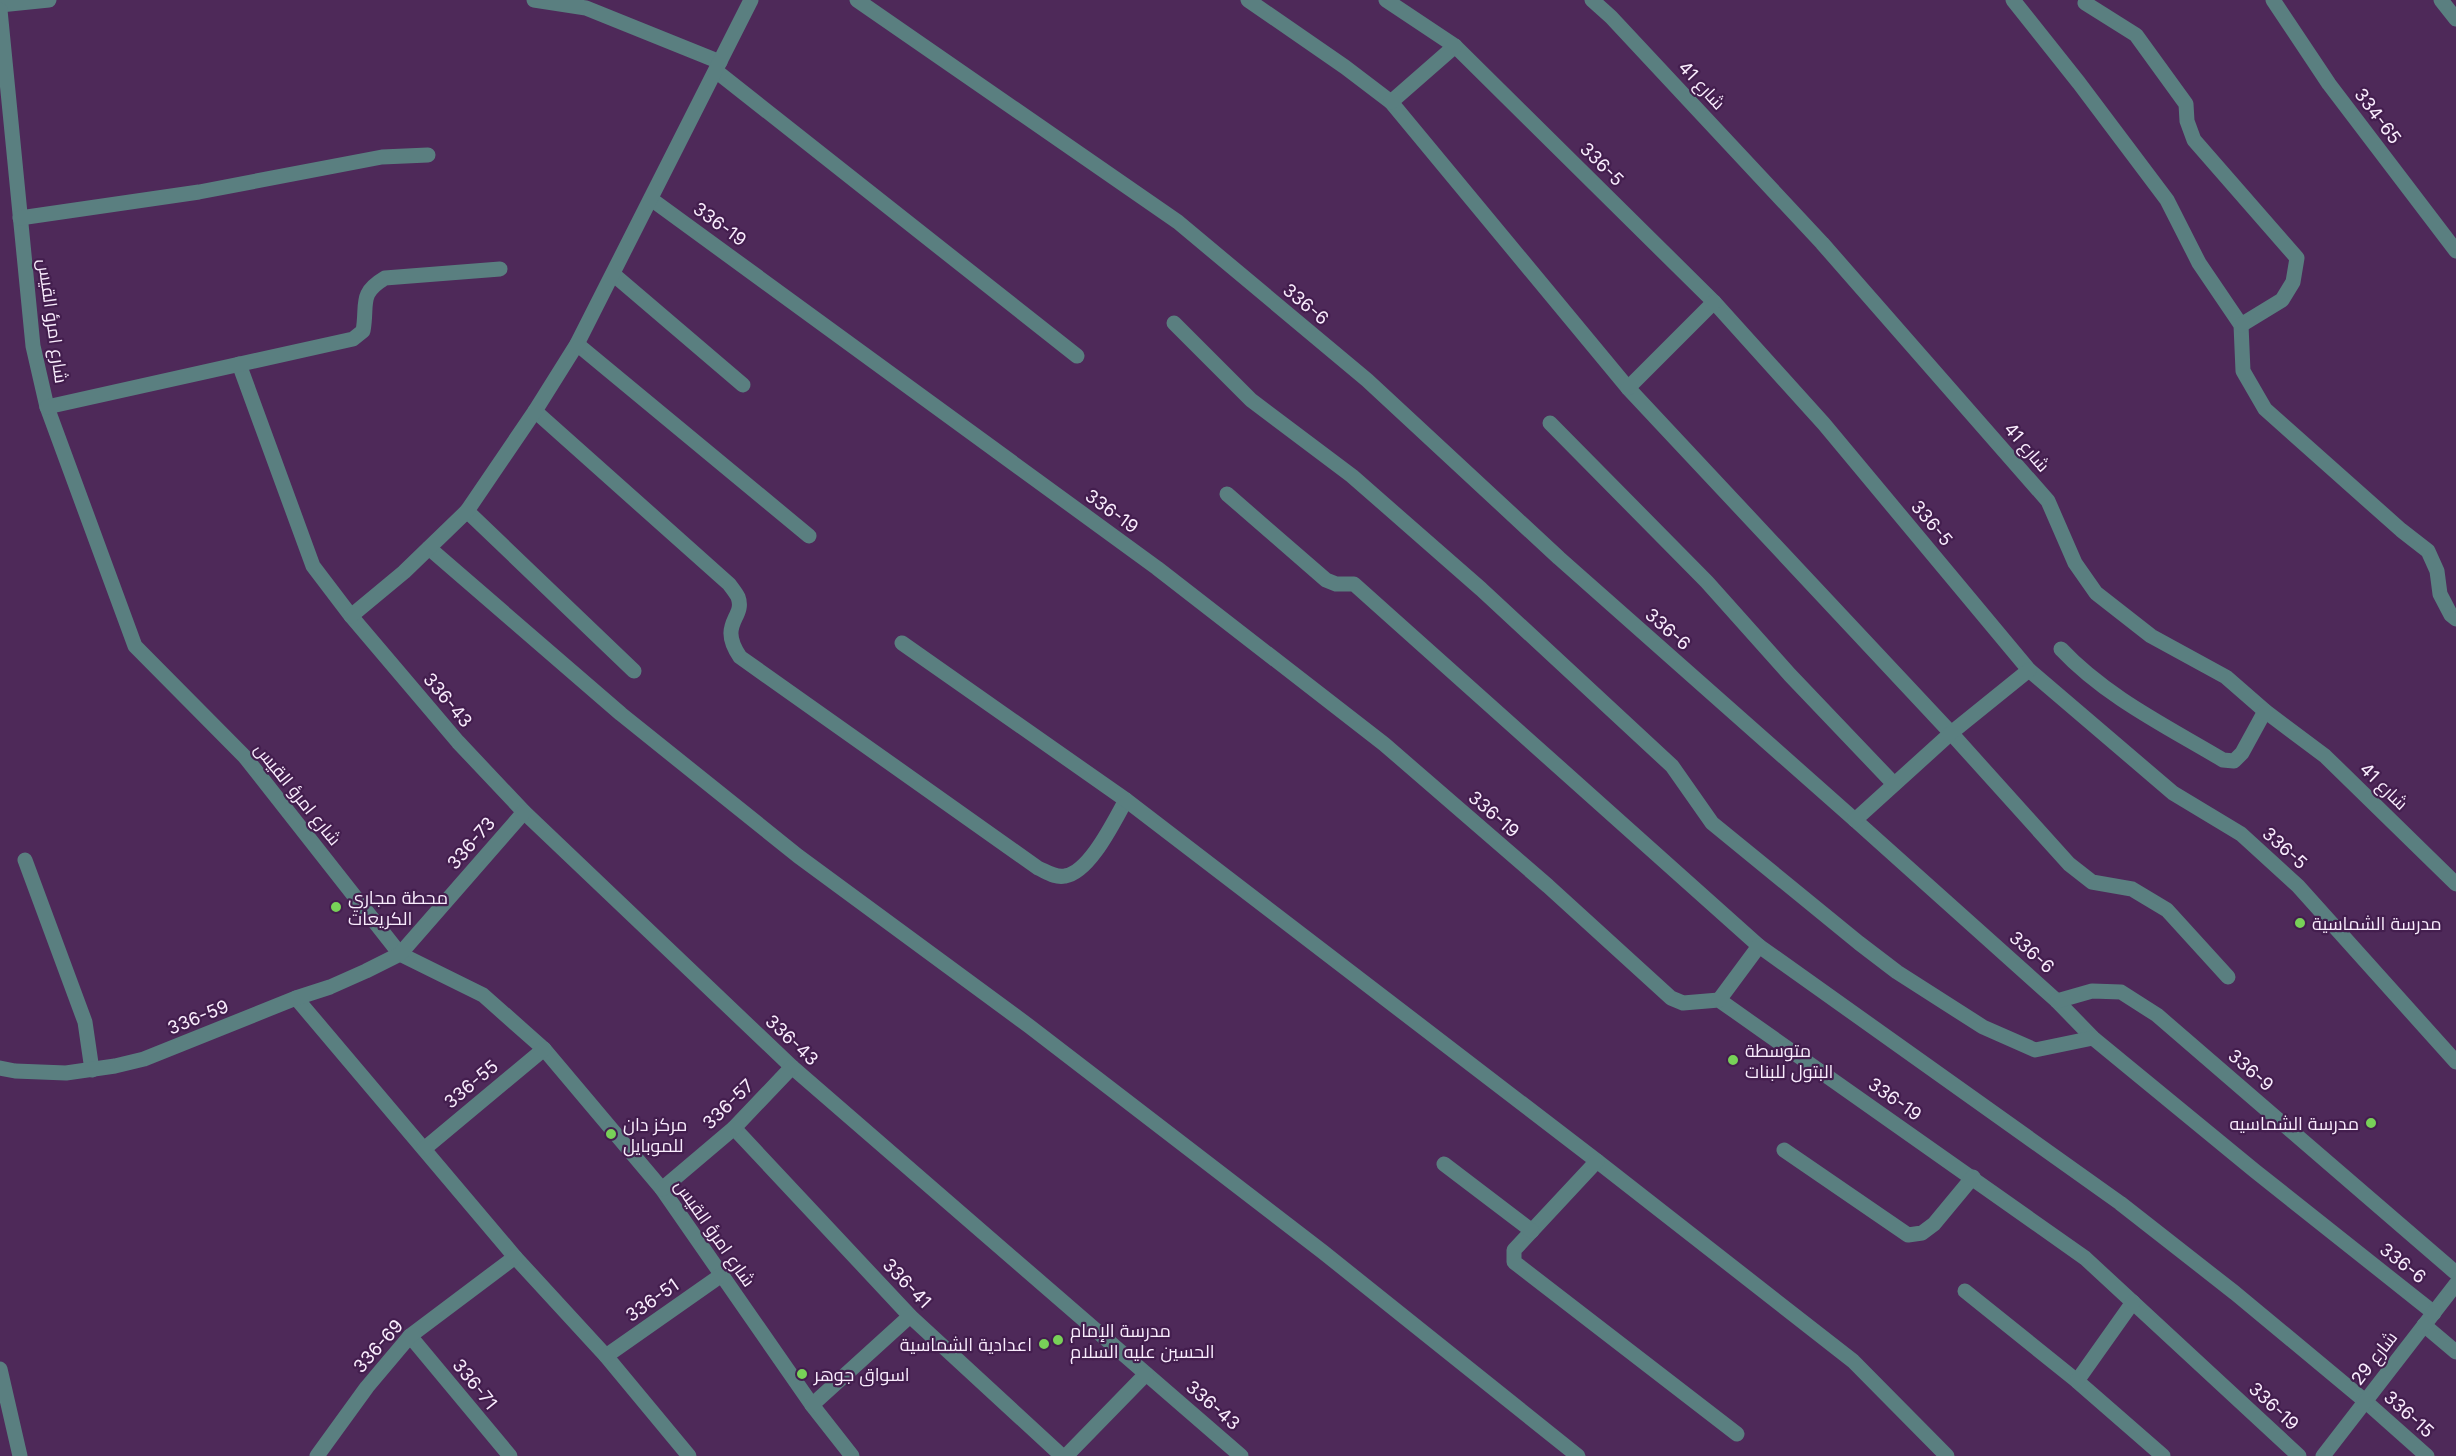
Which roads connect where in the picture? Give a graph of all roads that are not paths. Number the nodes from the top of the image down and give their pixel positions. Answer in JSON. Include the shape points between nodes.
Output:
{"nodes":[{"id":1,"x":49,"y":0,"type":"edge"},
{"id":2,"x":534,"y":0,"type":"edge"},
{"id":3,"x":751,"y":0,"type":"edge"},
{"id":4,"x":858,"y":0,"type":"edge"},
{"id":5,"x":1248,"y":0,"type":"edge"},
{"id":6,"x":1386,"y":0,"type":"edge"},
{"id":7,"x":1592,"y":0,"type":"edge"},
{"id":8,"x":2013,"y":0,"type":"edge"},
{"id":9,"x":2273,"y":0,"type":"edge"},
{"id":10,"x":2441,"y":0,"type":"edge"},
{"id":11,"x":2085,"y":3,"type":"dead end"},
{"id":12,"x":0,"y":5,"type":"edge"},
{"id":13,"x":0,"y":10,"type":"edge"},
{"id":14,"x":2456,"y":20,"type":"edge"},
{"id":15,"x":1455,"y":46,"type":"junction"},
{"id":16,"x":718,"y":67,"type":"junction"},
{"id":17,"x":1391,"y":102,"type":"junction"},
{"id":18,"x":428,"y":155,"type":"dead end"},
{"id":19,"x":651,"y":199,"type":"junction"},
{"id":20,"x":20,"y":218,"type":"junction"},
{"id":21,"x":2456,"y":251,"type":"edge"},
{"id":22,"x":500,"y":269,"type":"dead end"},
{"id":23,"x":614,"y":273,"type":"junction"},
{"id":24,"x":1714,"y":302,"type":"junction"},
{"id":25,"x":1174,"y":323,"type":"dead end"},
{"id":26,"x":2241,"y":324,"type":"junction"},
{"id":27,"x":577,"y":344,"type":"junction"},
{"id":28,"x":1077,"y":356,"type":"dead end"},
{"id":29,"x":239,"y":364,"type":"junction"},
{"id":30,"x":743,"y":384,"type":"dead end"},
{"id":31,"x":1628,"y":388,"type":"junction"},
{"id":32,"x":47,"y":407,"type":"junction"},
{"id":33,"x":535,"y":411,"type":"junction"},
{"id":34,"x":1550,"y":423,"type":"dead end"},
{"id":35,"x":1227,"y":494,"type":"dead end"},
{"id":36,"x":468,"y":511,"type":"junction"},
{"id":37,"x":809,"y":536,"type":"dead end"},
{"id":38,"x":429,"y":548,"type":"junction"},
{"id":39,"x":351,"y":616,"type":"junction"},
{"id":40,"x":2456,"y":620,"type":"edge"},
{"id":41,"x":902,"y":643,"type":"dead end"},
{"id":42,"x":2061,"y":649,"type":"dead end"},
{"id":43,"x":2029,"y":670,"type":"junction"},
{"id":44,"x":634,"y":671,"type":"dead end"},
{"id":45,"x":2265,"y":711,"type":"junction"},
{"id":46,"x":1951,"y":733,"type":"junction"},
{"id":47,"x":1894,"y":784,"type":"junction"},
{"id":48,"x":1126,"y":800,"type":"junction"},
{"id":49,"x":524,"y":812,"type":"junction"},
{"id":50,"x":1855,"y":820,"type":"junction"},
{"id":51,"x":25,"y":860,"type":"dead end"},
{"id":52,"x":2456,"y":884,"type":"edge"},
{"id":53,"x":1759,"y":946,"type":"junction"},
{"id":54,"x":400,"y":954,"type":"junction"},
{"id":55,"x":2228,"y":977,"type":"dead end"},
{"id":56,"x":296,"y":998,"type":"junction"},
{"id":57,"x":1719,"y":1000,"type":"junction"},
{"id":58,"x":2057,"y":1001,"type":"junction"},
{"id":59,"x":2093,"y":1038,"type":"junction"},
{"id":60,"x":544,"y":1049,"type":"junction"},
{"id":61,"x":2456,"y":1062,"type":"edge"},
{"id":62,"x":792,"y":1067,"type":"junction"},
{"id":63,"x":0,"y":1068,"type":"edge"},
{"id":64,"x":92,"y":1070,"type":"junction"},
{"id":65,"x":734,"y":1128,"type":"junction"},
{"id":66,"x":424,"y":1149,"type":"junction"},
{"id":67,"x":1784,"y":1150,"type":"dead end"},
{"id":68,"x":1597,"y":1161,"type":"junction"},
{"id":69,"x":1444,"y":1164,"type":"dead end"},
{"id":70,"x":1973,"y":1177,"type":"junction"},
{"id":71,"x":662,"y":1189,"type":"junction"},
{"id":72,"x":1532,"y":1231,"type":"junction"},
{"id":73,"x":515,"y":1257,"type":"junction"},
{"id":74,"x":720,"y":1276,"type":"junction"},
{"id":75,"x":2456,"y":1282,"type":"edge"},
{"id":76,"x":1965,"y":1291,"type":"dead end"},
{"id":77,"x":2133,"y":1302,"type":"junction"},
{"id":78,"x":2434,"y":1312,"type":"junction"},
{"id":79,"x":910,"y":1316,"type":"junction"},
{"id":80,"x":2424,"y":1325,"type":"junction"},
{"id":81,"x":410,"y":1336,"type":"junction"},
{"id":82,"x":2456,"y":1352,"type":"edge"},
{"id":83,"x":606,"y":1356,"type":"junction"},
{"id":84,"x":0,"y":1369,"type":"edge"},
{"id":85,"x":1146,"y":1374,"type":"junction"},
{"id":86,"x":2077,"y":1381,"type":"junction"},
{"id":87,"x":2365,"y":1401,"type":"junction"},
{"id":88,"x":812,"y":1405,"type":"junction"},
{"id":89,"x":1737,"y":1434,"type":"dead end"},
{"id":90,"x":20,"y":1456,"type":"edge"},
{"id":91,"x":317,"y":1456,"type":"edge"},
{"id":92,"x":510,"y":1456,"type":"edge"},
{"id":93,"x":689,"y":1456,"type":"edge"},
{"id":94,"x":852,"y":1456,"type":"edge"},
{"id":95,"x":1064,"y":1456,"type":"edge"},
{"id":96,"x":1242,"y":1456,"type":"edge"},
{"id":97,"x":1578,"y":1456,"type":"edge"},
{"id":98,"x":1947,"y":1456,"type":"edge"},
{"id":99,"x":2163,"y":1456,"type":"edge"},
{"id":100,"x":2299,"y":1456,"type":"edge"},
{"id":101,"x":2323,"y":1456,"type":"edge"},
{"id":102,"x":2427,"y":1456,"type":"edge"}],
"edges":[{"from":1,"to":12,"type":"street"},
{"from":2,"to":16,"type":"street","via":[[586,8]]},
{"from":3,"to":16,"type":"street"},
{"from":4,"to":50,"type":"street","name":"336-6","via":[[1178,222],[1367,380],[1559,558]]},
{"from":5,"to":17,"type":"street"},
{"from":6,"to":15,"type":"street","name":"336-5"},
{"from":7,"to":45,"type":"street","name":"شارع 41","via":[[1822,243],[2048,501],[2075,564],[2096,594],[2151,636],[2226,677]]},
{"from":8,"to":26,"type":"street","via":[[2167,200],[2199,263]]},
{"from":9,"to":21,"type":"street","name":"334-65","via":[[2329,84]]},
{"from":10,"to":14,"type":"street"},
{"from":11,"to":26,"type":"street","via":[[2136,35],[2186,104],[2194,140],[2297,258],[2293,282],[2282,300]]},
{"from":13,"to":20,"type":"street","name":"شارع امرؤ القيس"},
{"from":15,"to":17,"type":"street"},
{"from":15,"to":24,"type":"street","name":"336-5"},
{"from":16,"to":19,"type":"street"},
{"from":16,"to":28,"type":"street"},
{"from":17,"to":31,"type":"street"},
{"from":18,"to":20,"type":"street","via":[[382,157],[199,192]]},
{"from":19,"to":23,"type":"street"},
{"from":19,"to":57,"type":"street","name":"336-19","via":[[1158,568],[1384,744],[1671,998],[1683,1003]]},
{"from":20,"to":32,"type":"street","name":"شارع امرؤ القيس","via":[[33,346]]},
{"from":22,"to":29,"type":"street","via":[[385,278],[372,285],[364,297],[363,331],[353,339]]},
{"from":23,"to":27,"type":"street"},
{"from":23,"to":30,"type":"street"},
{"from":24,"to":31,"type":"street"},
{"from":24,"to":43,"type":"street","name":"336-5","via":[[1824,424]]},
{"from":25,"to":59,"type":"street","via":[[1251,400],[1352,476],[1542,645],[1672,766],[1712,823],[1859,943],[1983,1028],[2035,1050]]},
{"from":26,"to":40,"type":"street","via":[[2243,371],[2265,410],[2428,550],[2440,594]]},
{"from":27,"to":33,"type":"street"},
{"from":27,"to":37,"type":"street"},
{"from":29,"to":32,"type":"street"},
{"from":29,"to":39,"type":"street","name":"336-43","via":[[313,566]]},
{"from":31,"to":46,"type":"street"},
{"from":32,"to":54,"type":"street","name":"شارع امرؤ القيس","via":[[135,646],[245,757]]},
{"from":33,"to":36,"type":"street"},
{"from":33,"to":48,"type":"street","via":[[729,584],[738,597],[731,643],[740,657],[1038,868],[1054,876],[1065,876],[1087,863]]},
{"from":34,"to":47,"type":"street","via":[[1707,582]]},
{"from":35,"to":53,"type":"street","name":"336-15","via":[[1326,580],[1354,584]]},
{"from":36,"to":38,"type":"street"},
{"from":36,"to":44,"type":"street"},
{"from":38,"to":39,"type":"street"},
{"from":38,"to":97,"type":"street","via":[[621,714],[798,856],[1029,1026],[1314,1245]]},
{"from":39,"to":49,"type":"street","name":"336-43","via":[[458,742]]},
{"from":41,"to":48,"type":"street"},
{"from":42,"to":45,"type":"street","via":[[2080,669],[2120,697],[2223,760],[2234,761],[2242,753]]},
{"from":43,"to":46,"type":"street"},
{"from":43,"to":61,"type":"street","name":"336-5","via":[[2173,794],[2241,834],[2298,886]]},
{"from":45,"to":52,"type":"street","name":"شارع 41","via":[[2325,756]]},
{"from":46,"to":47,"type":"street"},
{"from":46,"to":55,"type":"street","via":[[2069,864],[2092,882],[2132,889],[2167,910]]},
{"from":47,"to":50,"type":"street"},
{"from":48,"to":68,"type":"street"},
{"from":49,"to":54,"type":"street","name":"336-73"},
{"from":49,"to":62,"type":"street","name":"336-43"},
{"from":50,"to":58,"type":"street","name":"336-6"},
{"from":51,"to":64,"type":"street","via":[[85,1022]]},
{"from":53,"to":57,"type":"street"},
{"from":53,"to":87,"type":"street","name":"336-15","via":[[2120,1203]]},
{"from":54,"to":56,"type":"street","name":"336-59","via":[[330,987]]},
{"from":54,"to":60,"type":"street","name":"شارع امرؤ القيس","via":[[483,996]]},
{"from":56,"to":64,"type":"street","name":"336-59","via":[[144,1059]]},
{"from":56,"to":66,"type":"street"},
{"from":57,"to":70,"type":"street","name":"336-19"},
{"from":58,"to":59,"type":"street","name":"336-6"},
{"from":58,"to":75,"type":"street","name":"336-9","via":[[2092,991],[2121,992],[2157,1016]]},
{"from":59,"to":78,"type":"street","name":"336-6"},
{"from":60,"to":66,"type":"street","name":"336-55"},
{"from":60,"to":71,"type":"street","name":"شارع امرؤ القيس"},
{"from":62,"to":65,"type":"street","name":"336-57"},
{"from":62,"to":85,"type":"street","name":"336-43"},
{"from":63,"to":64,"type":"street","name":"336-59","via":[[66,1073]]},
{"from":65,"to":71,"type":"street","name":"336-57"},
{"from":65,"to":79,"type":"street","name":"336-41"},
{"from":66,"to":73,"type":"street"},
{"from":67,"to":70,"type":"street","via":[[1908,1235],[1922,1233],[1934,1224]]},
{"from":68,"to":72,"type":"street"},
{"from":68,"to":98,"type":"street","via":[[1853,1360]]},
{"from":69,"to":72,"type":"street"},
{"from":70,"to":77,"type":"street","name":"336-19","via":[[2085,1258]]},
{"from":71,"to":74,"type":"street","name":"شارع امرؤ القيس"},
{"from":72,"to":89,"type":"street","via":[[1514,1250],[1514,1262]]},
{"from":73,"to":81,"type":"street","name":"336-69"},
{"from":73,"to":83,"type":"street"},
{"from":74,"to":83,"type":"street","name":"336-51"},
{"from":74,"to":88,"type":"street","name":"شارع امرؤ القيس"},
{"from":75,"to":78,"type":"street","name":"شارع 29"},
{"from":76,"to":86,"type":"street"},
{"from":77,"to":86,"type":"street"},
{"from":77,"to":100,"type":"street","name":"336-19"},
{"from":78,"to":80,"type":"street","name":"شارع 29"},
{"from":79,"to":88,"type":"street"},
{"from":79,"to":95,"type":"street","name":"336-41"},
{"from":80,"to":82,"type":"street"},
{"from":80,"to":87,"type":"street","name":"شارع 29"},
{"from":81,"to":91,"type":"street","name":"336-69"},
{"from":81,"to":92,"type":"street","name":"336-71"},
{"from":83,"to":93,"type":"street"},
{"from":84,"to":90,"type":"street"},
{"from":85,"to":95,"type":"street"},
{"from":85,"to":96,"type":"street","name":"336-43"},
{"from":86,"to":99,"type":"street"},
{"from":87,"to":101,"type":"street","name":"شارع 29"},
{"from":87,"to":102,"type":"street","name":"336-15"},
{"from":88,"to":94,"type":"street","name":"شارع امرؤ القيس"}]}
